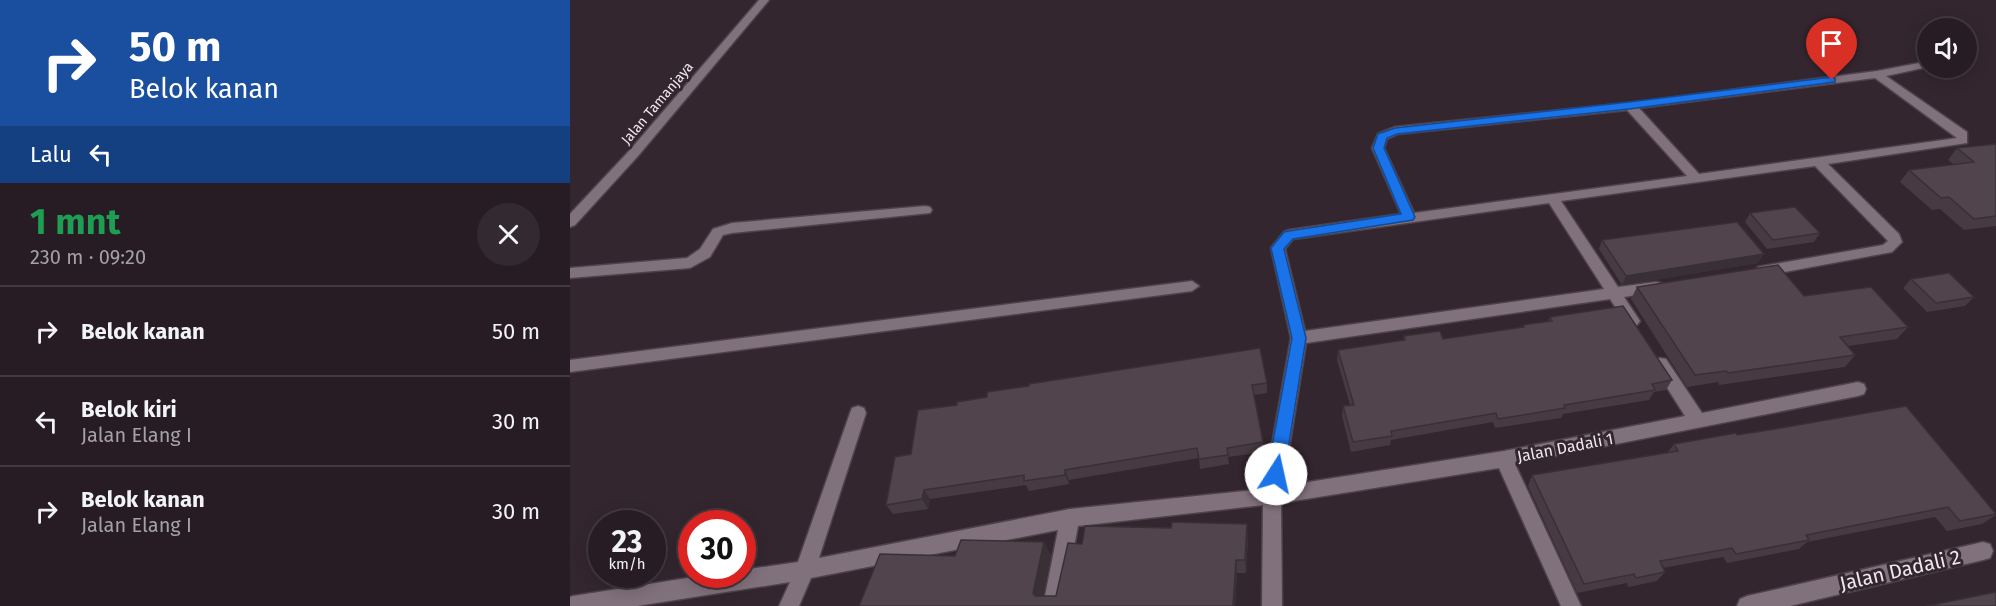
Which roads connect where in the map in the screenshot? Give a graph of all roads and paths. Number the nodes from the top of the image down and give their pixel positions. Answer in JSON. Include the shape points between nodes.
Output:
{"nodes":[{"id":1,"x":764,"y":0,"type":"edge"},
{"id":2,"x":1917,"y":66,"type":"edge"},
{"id":3,"x":1877,"y":74,"type":"junction"},
{"id":4,"x":1629,"y":106,"type":"junction"},
{"id":5,"x":1818,"y":162,"type":"junction"},
{"id":6,"x":1697,"y":179,"type":"junction"},
{"id":7,"x":1553,"y":199,"type":"junction"},
{"id":8,"x":925,"y":210,"type":"dead end"},
{"id":9,"x":1409,"y":217,"type":"junction"},
{"id":10,"x":570,"y":222,"type":"edge"},
{"id":11,"x":570,"y":273,"type":"edge"},
{"id":12,"x":1753,"y":273,"type":"edge"},
{"id":13,"x":1672,"y":285,"type":"edge"},
{"id":14,"x":1192,"y":286,"type":"dead end"},
{"id":15,"x":1615,"y":294,"type":"junction"},
{"id":16,"x":1640,"y":333,"type":"edge"},
{"id":17,"x":1299,"y":338,"type":"junction"},
{"id":18,"x":1653,"y":353,"type":"edge"},
{"id":19,"x":570,"y":366,"type":"edge"},
{"id":20,"x":1858,"y":389,"type":"dead end"},
{"id":21,"x":858,"y":413,"type":"dead end"},
{"id":22,"x":1698,"y":421,"type":"junction"},
{"id":23,"x":1504,"y":459,"type":"junction"},
{"id":24,"x":1272,"y":496,"type":"junction"},
{"id":25,"x":1070,"y":518,"type":"junction"},
{"id":26,"x":1983,"y":551,"type":"dead end"},
{"id":27,"x":805,"y":570,"type":"junction"},
{"id":28,"x":573,"y":606,"type":"edge"},
{"id":29,"x":789,"y":606,"type":"edge"},
{"id":30,"x":1053,"y":606,"type":"edge"},
{"id":31,"x":1272,"y":606,"type":"edge"},
{"id":32,"x":1571,"y":606,"type":"edge"},
{"id":33,"x":1747,"y":606,"type":"edge"}],
"edges":[{"from":1,"to":10,"type":"street","name":"Jalan Tamanjaya"},
{"from":2,"to":3,"type":"street"},
{"from":3,"to":4,"type":"street"},
{"from":3,"to":5,"type":"street","via":[[1963,135],[1963,140]]},
{"from":4,"to":6,"type":"street"},
{"from":4,"to":9,"type":"street","via":[[1395,131],[1382,136],[1378,148],[1383,163]]},
{"from":5,"to":6,"type":"street"},
{"from":5,"to":12,"type":"street","via":[[1895,242],[1887,249]]},
{"from":6,"to":7,"type":"street"},
{"from":7,"to":9,"type":"street"},
{"from":7,"to":15,"type":"street"},
{"from":8,"to":11,"type":"street","via":[[732,228],[718,232],[705,253],[690,263]]},
{"from":9,"to":17,"type":"street","via":[[1289,235],[1282,241],[1278,248]]},
{"from":13,"to":15,"type":"street"},
{"from":14,"to":19,"type":"street"},
{"from":15,"to":16,"type":"street"},
{"from":15,"to":17,"type":"street"},
{"from":17,"to":24,"type":"street"},
{"from":18,"to":22,"type":"street"},
{"from":20,"to":22,"type":"street","name":"Jalan Dadali 1"},
{"from":21,"to":27,"type":"street"},
{"from":22,"to":23,"type":"street","name":"Jalan Dadali 1"},
{"from":23,"to":24,"type":"street","name":"Jalan Dadali 1"},
{"from":23,"to":32,"type":"street"},
{"from":24,"to":25,"type":"street","name":"Jalan Dadali 1"},
{"from":24,"to":31,"type":"street"},
{"from":25,"to":27,"type":"street","name":"Jalan Dadali 1"},
{"from":25,"to":30,"type":"street"},
{"from":26,"to":33,"type":"street","name":"Jalan Dadali 2"},
{"from":27,"to":28,"type":"street","name":"Jalan Dadali 1"},
{"from":27,"to":29,"type":"street"}]}
